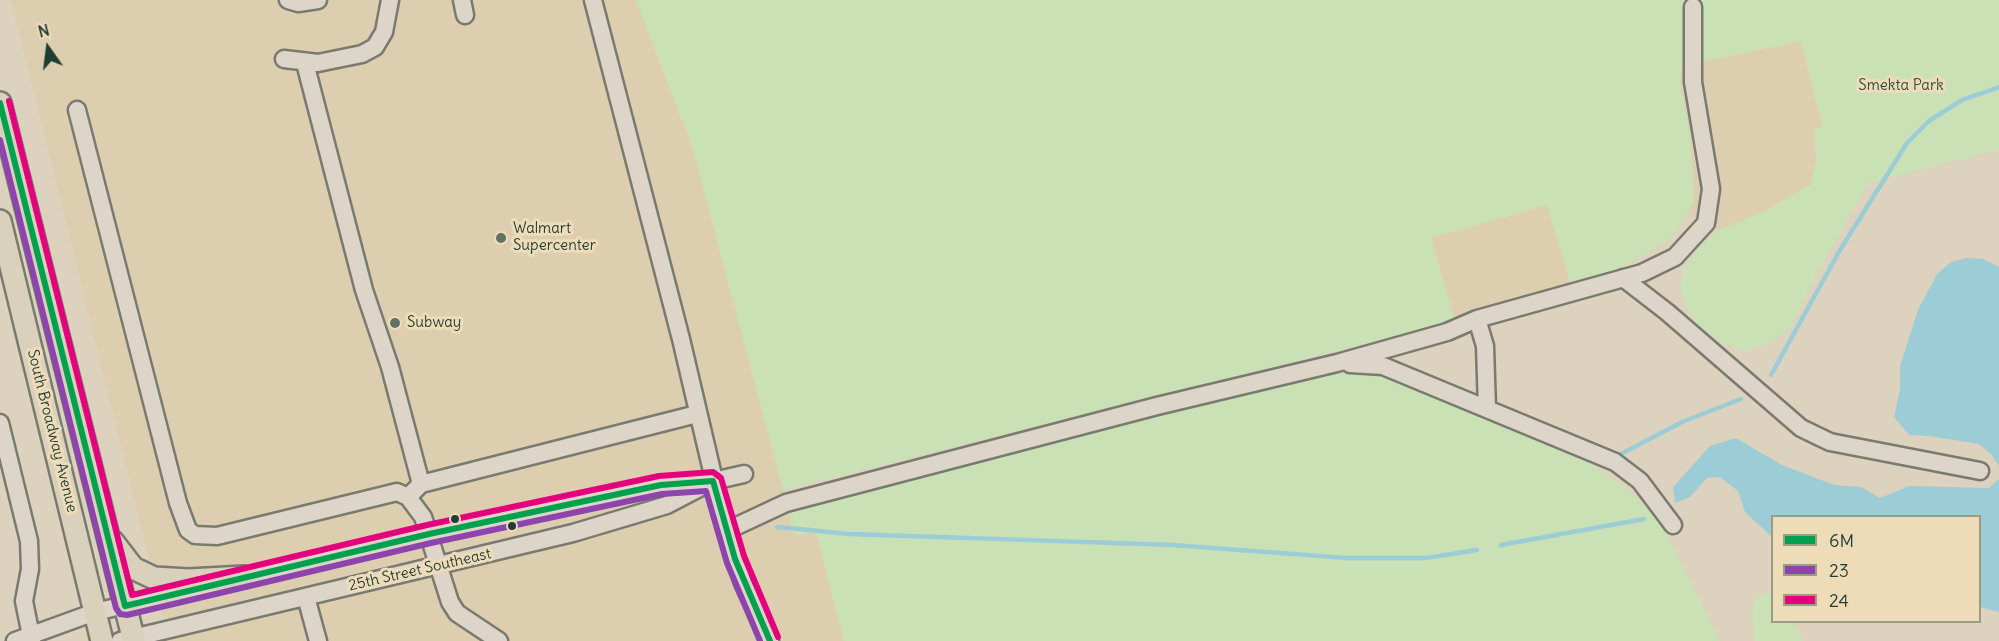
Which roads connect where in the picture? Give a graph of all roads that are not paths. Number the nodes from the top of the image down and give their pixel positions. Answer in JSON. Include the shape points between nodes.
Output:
{"nodes":[{"id":1,"x":288,"y":0,"type":"edge"},
{"id":2,"x":318,"y":0,"type":"edge"},
{"id":3,"x":390,"y":0,"type":"edge"},
{"id":4,"x":593,"y":0,"type":"edge"},
{"id":5,"x":1693,"y":7,"type":"dead end"},
{"id":6,"x":284,"y":59,"type":"dead end"},
{"id":7,"x":305,"y":63,"type":"junction"},
{"id":8,"x":0,"y":103,"type":"edge"},
{"id":9,"x":76,"y":110,"type":"dead end"},
{"id":10,"x":0,"y":221,"type":"edge"},
{"id":11,"x":1623,"y":278,"type":"junction"},
{"id":12,"x":1477,"y":319,"type":"junction"},
{"id":13,"x":1336,"y":363,"type":"junction"},
{"id":14,"x":1487,"y":409,"type":"junction"},
{"id":15,"x":697,"y":414,"type":"junction"},
{"id":16,"x":0,"y":423,"type":"edge"},
{"id":17,"x":1980,"y":471,"type":"dead end"},
{"id":18,"x":744,"y":474,"type":"dead end"},
{"id":19,"x":713,"y":481,"type":"junction"},
{"id":20,"x":421,"y":484,"type":"junction"},
{"id":21,"x":408,"y":496,"type":"junction"},
{"id":22,"x":1673,"y":525,"type":"dead end"},
{"id":23,"x":726,"y":531,"type":"junction"},
{"id":24,"x":106,"y":532,"type":"junction"},
{"id":25,"x":429,"y":534,"type":"junction"},
{"id":26,"x":441,"y":567,"type":"junction"},
{"id":27,"x":243,"y":577,"type":"junction"},
{"id":28,"x":306,"y":597,"type":"junction"},
{"id":29,"x":125,"y":606,"type":"junction"},
{"id":30,"x":95,"y":612,"type":"junction"},
{"id":31,"x":30,"y":640,"type":"edge"},
{"id":32,"x":129,"y":640,"type":"edge"},
{"id":33,"x":102,"y":641,"type":"edge"},
{"id":34,"x":318,"y":641,"type":"edge"},
{"id":35,"x":499,"y":641,"type":"edge"},
{"id":36,"x":771,"y":641,"type":"edge"}],
"edges":[{"from":1,"to":2,"type":"street"},
{"from":3,"to":7,"type":"street","via":[[384,32],[375,47],[362,54]]},
{"from":4,"to":15,"type":"street"},
{"from":5,"to":11,"type":"street","via":[[1693,82],[1711,189],[1706,224],[1675,256]]},
{"from":6,"to":7,"type":"street"},
{"from":7,"to":20,"type":"street","via":[[364,290],[390,367]]},
{"from":8,"to":24,"type":"main road","name":"South Broadway Avenue"},
{"from":9,"to":21,"type":"street","via":[[178,503],[189,530],[195,535],[218,536],[397,492]]},
{"from":10,"to":30,"type":"main road","name":"South Broadway Avenue"},
{"from":11,"to":12,"type":"street"},
{"from":11,"to":17,"type":"street","via":[[1801,428],[1830,442]]},
{"from":12,"to":13,"type":"street","via":[[1447,332]]},
{"from":12,"to":14,"type":"street","via":[[1485,346]]},
{"from":13,"to":14,"type":"street","via":[[1383,366]]},
{"from":13,"to":23,"type":"street","via":[[786,503]]},
{"from":14,"to":22,"type":"street","via":[[1615,462],[1640,482]]},
{"from":15,"to":19,"type":"street"},
{"from":15,"to":20,"type":"street"},
{"from":16,"to":31,"type":"street","via":[[29,541],[30,569],[24,601]]},
{"from":18,"to":19,"type":"street","name":"25th Street Southeast"},
{"from":19,"to":23,"type":"street"},
{"from":19,"to":25,"type":"street","name":"25th Street Southeast","via":[[661,485]]},
{"from":19,"to":26,"type":"street","name":"25th Street Southeast","via":[[667,505]]},
{"from":20,"to":21,"type":"street"},
{"from":21,"to":25,"type":"street"},
{"from":23,"to":36,"type":"street","via":[[743,583]]},
{"from":24,"to":27,"type":"main road","via":[[127,561],[142,574],[154,578]]},
{"from":24,"to":29,"type":"main road","name":"South Broadway Avenue"},
{"from":25,"to":26,"type":"street"},
{"from":25,"to":27,"type":"street","name":"25th Street Southeast"},
{"from":26,"to":28,"type":"street","name":"25th Street Southeast"},
{"from":26,"to":35,"type":"street","via":[[457,613]]},
{"from":27,"to":29,"type":"street","name":"25th Street Southeast"},
{"from":28,"to":32,"type":"street","name":"25th Street Southeast"},
{"from":28,"to":34,"type":"street"},
{"from":29,"to":30,"type":"street","name":"25th Street Southeast"},
{"from":29,"to":32,"type":"main road","name":"South Broadway Avenue"},
{"from":30,"to":31,"type":"street","name":"25th Street Southeast","via":[[65,621]]},
{"from":30,"to":33,"type":"main road","name":"South Broadway Avenue"}]}
